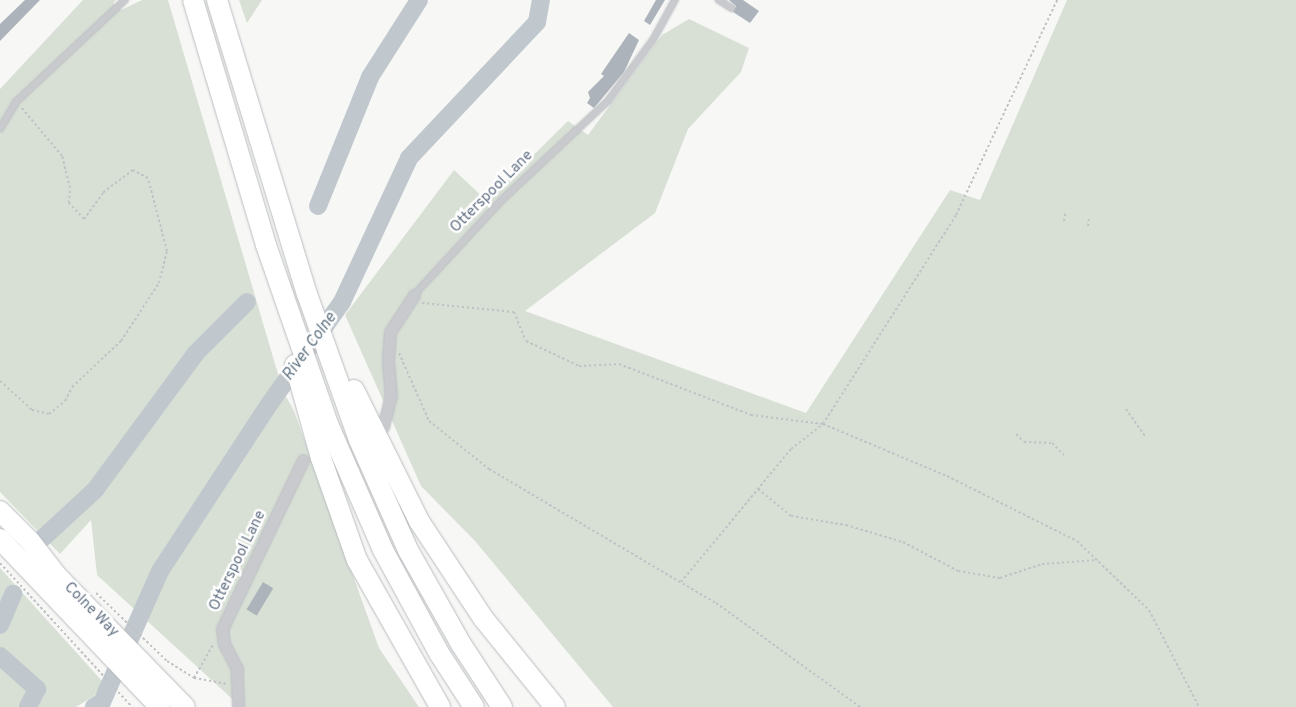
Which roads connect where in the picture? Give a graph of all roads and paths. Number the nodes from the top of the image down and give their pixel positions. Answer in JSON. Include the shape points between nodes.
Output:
{"nodes":[{"id":1,"x":193,"y":0,"type":"edge"},
{"id":2,"x":217,"y":0,"type":"edge"},
{"id":3,"x":675,"y":0,"type":"edge"},
{"id":4,"x":719,"y":0,"type":"edge"},
{"id":5,"x":1057,"y":0,"type":"edge"},
{"id":6,"x":123,"y":1,"type":"edge"},
{"id":7,"x":732,"y":8,"type":"dead end"},
{"id":8,"x":16,"y":102,"type":"junction"},
{"id":9,"x":0,"y":129,"type":"edge"},
{"id":10,"x":1066,"y":211,"type":"dead end"},
{"id":11,"x":1089,"y":218,"type":"dead end"},
{"id":12,"x":1064,"y":222,"type":"dead end"},
{"id":13,"x":1088,"y":226,"type":"dead end"},
{"id":14,"x":412,"y":298,"type":"junction"},
{"id":15,"x":390,"y":332,"type":"junction"},
{"id":16,"x":333,"y":352,"type":"junction"},
{"id":17,"x":0,"y":381,"type":"edge"},
{"id":18,"x":307,"y":387,"type":"junction"},
{"id":19,"x":1126,"y":409,"type":"dead end"},
{"id":20,"x":823,"y":424,"type":"junction"},
{"id":21,"x":383,"y":427,"type":"dead end"},
{"id":22,"x":1016,"y":434,"type":"dead end"},
{"id":23,"x":1146,"y":436,"type":"dead end"},
{"id":24,"x":1064,"y":455,"type":"dead end"},
{"id":25,"x":303,"y":460,"type":"dead end"},
{"id":26,"x":758,"y":488,"type":"junction"},
{"id":27,"x":0,"y":511,"type":"edge"},
{"id":28,"x":0,"y":539,"type":"edge"},
{"id":29,"x":1098,"y":560,"type":"junction"},
{"id":30,"x":0,"y":563,"type":"edge"},
{"id":31,"x":681,"y":582,"type":"junction"},
{"id":32,"x":107,"y":604,"type":"dead end"},
{"id":33,"x":222,"y":629,"type":"junction"},
{"id":34,"x":96,"y":641,"type":"junction"},
{"id":35,"x":141,"y":648,"type":"junction"},
{"id":36,"x":194,"y":678,"type":"junction"},
{"id":37,"x":134,"y":680,"type":"junction"},
{"id":38,"x":239,"y":686,"type":"junction"},
{"id":39,"x":132,"y":707,"type":"edge"},
{"id":40,"x":155,"y":707,"type":"edge"},
{"id":41,"x":160,"y":707,"type":"edge"},
{"id":42,"x":184,"y":707,"type":"edge"},
{"id":43,"x":193,"y":707,"type":"edge"},
{"id":44,"x":238,"y":707,"type":"edge"},
{"id":45,"x":440,"y":707,"type":"edge"},
{"id":46,"x":474,"y":707,"type":"edge"},
{"id":47,"x":502,"y":707,"type":"edge"},
{"id":48,"x":555,"y":707,"type":"edge"},
{"id":49,"x":860,"y":707,"type":"edge"},
{"id":50,"x":1199,"y":707,"type":"edge"}],
"edges":[{"from":1,"to":18,"type":"highway","via":[[291,318]]},
{"from":2,"to":16,"type":"highway","via":[[307,294]]},
{"from":3,"to":14,"type":"lane","name":"Otterspool Lane","via":[[653,40],[608,101],[501,201]]},
{"from":4,"to":7,"type":"lane"},
{"from":5,"to":20,"type":"path","via":[[956,215]]},
{"from":6,"to":8,"type":"lane"},
{"from":8,"to":9,"type":"lane"},
{"from":8,"to":17,"type":"path","via":[[62,156],[70,188],[69,203],[84,219],[103,194],[133,170],[148,178],[167,251],[159,283],[122,341],[72,387],[65,401],[49,414],[32,410]]},
{"from":10,"to":12,"type":"path"},
{"from":11,"to":13,"type":"path"},
{"from":14,"to":15,"type":"street","name":"Otterspool Lane"},
{"from":14,"to":20,"type":"path","via":[[514,312],[526,341],[579,366],[619,364],[751,415]]},
{"from":15,"to":21,"type":"street","name":"Otterspool Lane","via":[[391,396]]},
{"from":15,"to":31,"type":"path","via":[[429,421],[489,469]]},
{"from":16,"to":47,"type":"highway","via":[[359,440],[408,550],[461,644]]},
{"from":16,"to":48,"type":"highway","via":[[419,521],[483,618]]},
{"from":18,"to":45,"type":"highway","via":[[356,560]]},
{"from":18,"to":46,"type":"highway","via":[[383,550],[439,653]]},
{"from":19,"to":23,"type":"path"},
{"from":20,"to":26,"type":"path","via":[[791,449]]},
{"from":20,"to":29,"type":"path","via":[[948,476],[1077,541]]},
{"from":22,"to":24,"type":"path","via":[[1024,442],[1052,443]]},
{"from":25,"to":33,"type":"street","name":"Otterspool Lane"},
{"from":26,"to":29,"type":"path","via":[[791,516],[846,525],[903,542],[958,571],[1000,578],[1042,564]]},
{"from":26,"to":31,"type":"path"},
{"from":27,"to":34,"type":"highway","name":"Colne Way"},
{"from":28,"to":34,"type":"highway","name":"Colne Way"},
{"from":29,"to":50,"type":"path","via":[[1149,610]]},
{"from":30,"to":34,"type":"path"},
{"from":31,"to":49,"type":"path","via":[[716,603]]},
{"from":32,"to":35,"type":"path"},
{"from":33,"to":36,"type":"path"},
{"from":33,"to":38,"type":"street","name":"Otterspool Lane","via":[[224,643],[237,669]]},
{"from":34,"to":35,"type":"highway","name":"Colne Way"},
{"from":34,"to":37,"type":"highway","name":"Colne Way"},
{"from":34,"to":39,"type":"path"},
{"from":35,"to":36,"type":"path"},
{"from":35,"to":42,"type":"highway","name":"Colne Way"},
{"from":35,"to":43,"type":"highway"},
{"from":36,"to":38,"type":"path"},
{"from":37,"to":40,"type":"highway"},
{"from":37,"to":41,"type":"highway","name":"Colne Way"},
{"from":38,"to":44,"type":"street","name":"Otterspool Lane"}]}
